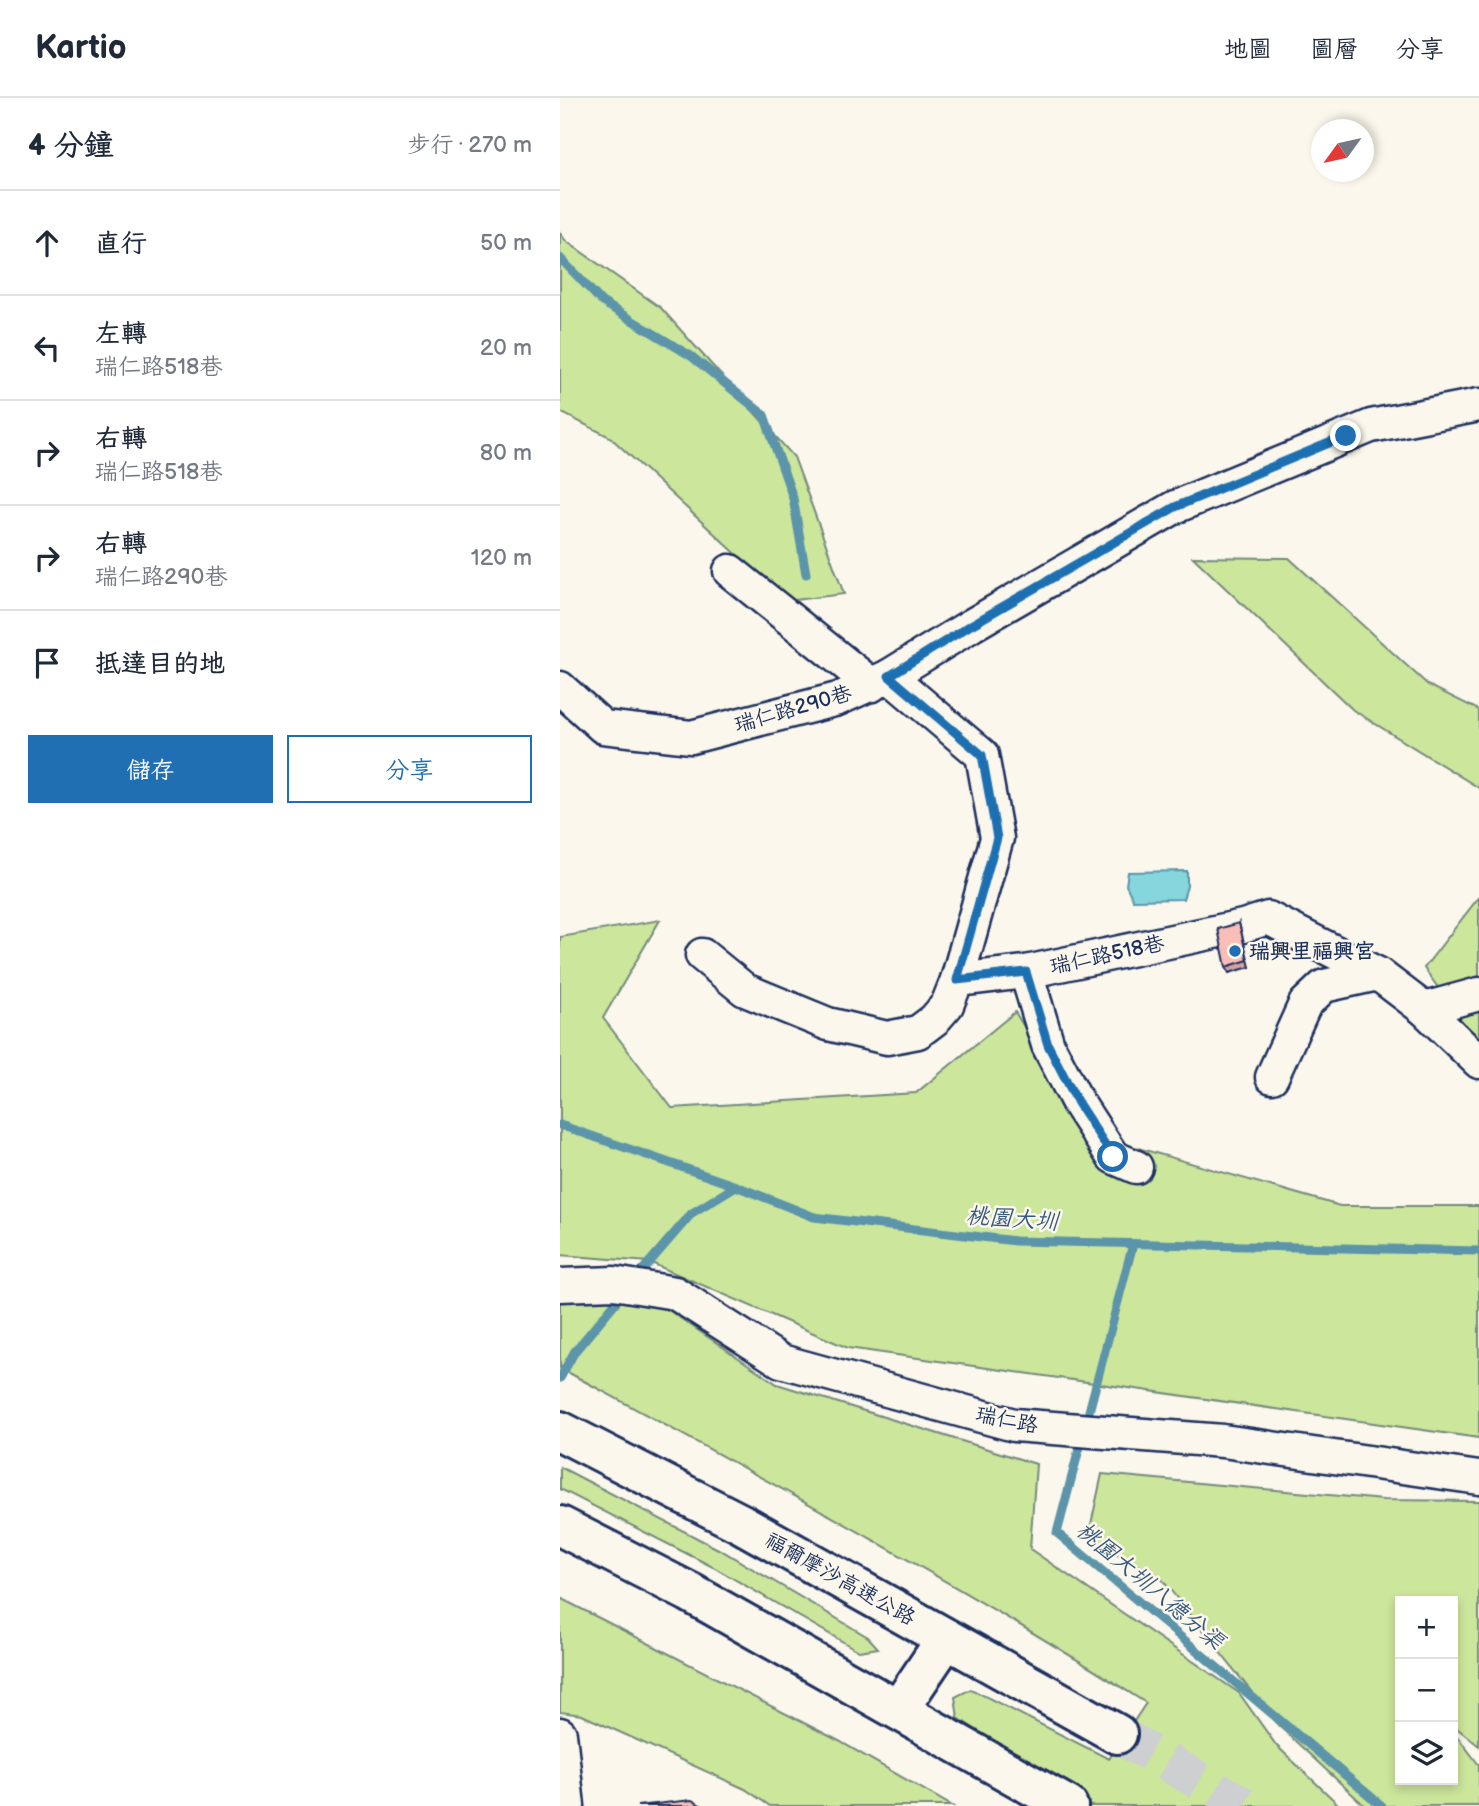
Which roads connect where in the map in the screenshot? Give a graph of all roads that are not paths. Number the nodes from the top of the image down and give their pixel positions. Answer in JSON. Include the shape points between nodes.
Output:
{"nodes":[{"id":1,"x":1479,"y":405,"type":"edge"},
{"id":2,"x":730,"y":571,"type":"dead end"},
{"id":3,"x":881,"y":680,"type":"junction"},
{"id":4,"x":560,"y":688,"type":"edge"},
{"id":5,"x":702,"y":956,"type":"dead end"},
{"id":6,"x":1026,"y":972,"type":"junction"},
{"id":7,"x":1378,"y":974,"type":"junction"},
{"id":8,"x":957,"y":980,"type":"junction"},
{"id":9,"x":1479,"y":995,"type":"edge"},
{"id":10,"x":1424,"y":1009,"type":"junction"},
{"id":11,"x":1479,"y":1062,"type":"edge"},
{"id":12,"x":1272,"y":1077,"type":"dead end"},
{"id":13,"x":1136,"y":1167,"type":"dead end"},
{"id":14,"x":560,"y":1285,"type":"edge"},
{"id":15,"x":560,"y":1431,"type":"edge"},
{"id":16,"x":1479,"y":1478,"type":"edge"},
{"id":17,"x":560,"y":1526,"type":"edge"},
{"id":18,"x":946,"y":1639,"type":"junction"},
{"id":19,"x":899,"y":1710,"type":"junction"},
{"id":20,"x":560,"y":1734,"type":"edge"},
{"id":21,"x":1117,"y":1734,"type":"tunnel mouth"},
{"id":22,"x":568,"y":1806,"type":"edge"},
{"id":23,"x":1069,"y":1806,"type":"edge"}],
"edges":[{"from":1,"to":3,"type":"street","name":"瑞仁路290巷","via":[[1371,426],[1175,507]]},
{"from":2,"to":3,"type":"street"},
{"from":3,"to":4,"type":"street","name":"瑞仁路290巷","via":[[838,699],[691,737],[603,727]]},
{"from":3,"to":8,"type":"street","via":[[982,755],[997,838]]},
{"from":5,"to":8,"type":"street","via":[[745,990],[828,1024],[887,1038],[918,1032],[934,1020],[947,1005]]},
{"from":6,"to":7,"type":"street","name":"瑞仁路518巷","via":[[1268,918]]},
{"from":6,"to":8,"type":"street","name":"瑞仁路518巷"},
{"from":6,"to":13,"type":"street","via":[[1048,1045],[1078,1103],[1113,1157]]},
{"from":7,"to":10,"type":"street","name":"瑞仁路518巷"},
{"from":7,"to":12,"type":"street","via":[[1324,986],[1305,1004]]},
{"from":9,"to":10,"type":"street"},
{"from":10,"to":11,"type":"street","name":"瑞仁路518巷"},
{"from":14,"to":16,"type":"street","name":"瑞仁路","via":[[614,1283],[674,1293],[781,1361],[1013,1425],[1223,1441]]},
{"from":15,"to":18,"type":"highway","name":"福爾摩沙高速公路","via":[[742,1524]]},
{"from":17,"to":19,"type":"highway","via":[[689,1592]]},
{"from":18,"to":19,"type":"highway"},
{"from":18,"to":21,"type":"highway","name":"福爾摩沙高速公路"},
{"from":19,"to":23,"type":"highway"},
{"from":20,"to":22,"type":"street"}]}
